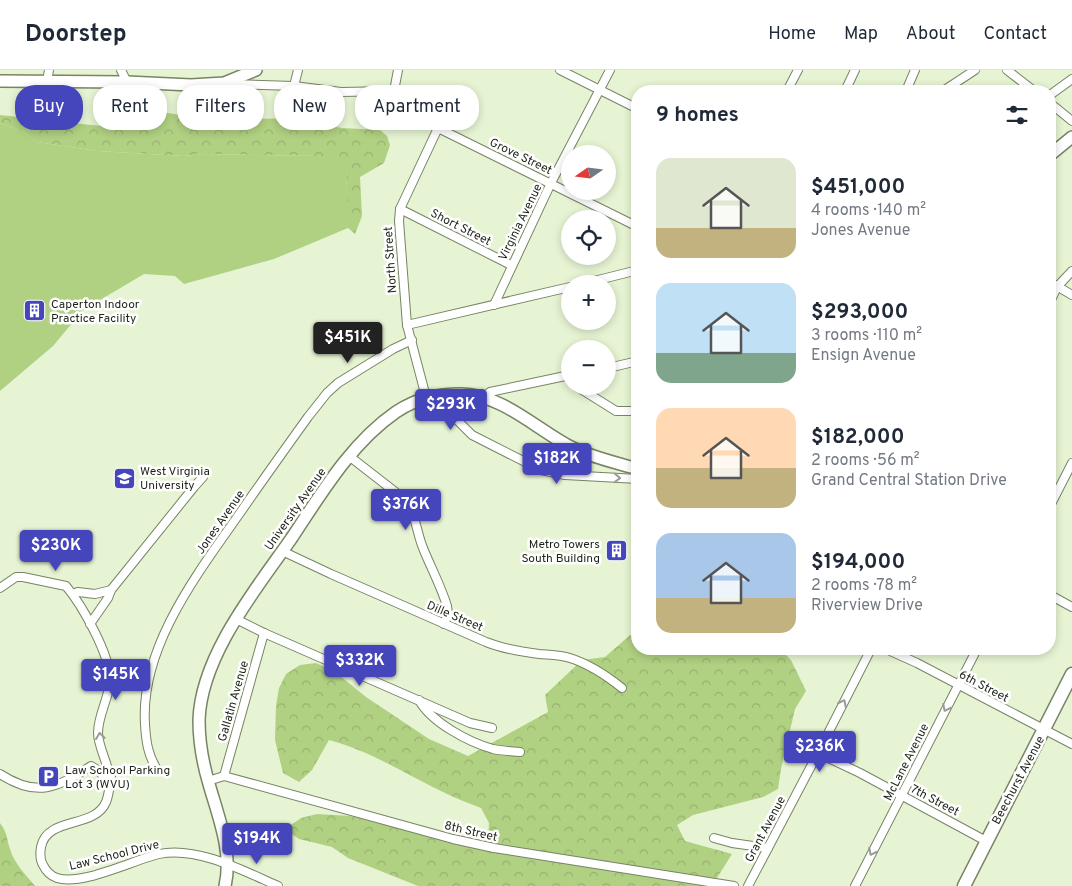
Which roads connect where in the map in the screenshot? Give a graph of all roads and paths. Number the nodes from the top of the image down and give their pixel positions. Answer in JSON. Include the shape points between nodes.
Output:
{"nodes":[{"id":1,"x":120,"y":70,"type":"edge"},
{"id":2,"x":256,"y":70,"type":"edge"},
{"id":3,"x":298,"y":70,"type":"edge"},
{"id":4,"x":398,"y":70,"type":"edge"},
{"id":5,"x":560,"y":70,"type":"edge"},
{"id":6,"x":610,"y":70,"type":"edge"},
{"id":7,"x":855,"y":70,"type":"edge"},
{"id":8,"x":915,"y":70,"type":"edge"},
{"id":9,"x":975,"y":70,"type":"edge"},
{"id":10,"x":1007,"y":70,"type":"edge"},
{"id":11,"x":796,"y":71,"type":"edge"},
{"id":12,"x":48,"y":76,"type":"edge"},
{"id":13,"x":1072,"y":79,"type":"edge"},
{"id":14,"x":0,"y":81,"type":"edge"},
{"id":15,"x":127,"y":82,"type":"junction"},
{"id":16,"x":224,"y":83,"type":"junction"},
{"id":17,"x":274,"y":85,"type":"edge"},
{"id":18,"x":294,"y":85,"type":"edge"},
{"id":19,"x":395,"y":85,"type":"edge"},
{"id":20,"x":790,"y":85,"type":"edge"},
{"id":21,"x":848,"y":85,"type":"edge"},
{"id":22,"x":909,"y":85,"type":"edge"},
{"id":23,"x":952,"y":85,"type":"edge"},
{"id":24,"x":1024,"y":85,"type":"edge"},
{"id":25,"x":599,"y":89,"type":"junction"},
{"id":26,"x":1056,"y":91,"type":"edge"},
{"id":27,"x":631,"y":105,"type":"edge"},
{"id":28,"x":1056,"y":108,"type":"edge"},
{"id":29,"x":1072,"y":121,"type":"edge"},
{"id":30,"x":437,"y":130,"type":"edge"},
{"id":31,"x":442,"y":130,"type":"edge"},
{"id":32,"x":1072,"y":137,"type":"edge"},
{"id":33,"x":1056,"y":149,"type":"edge"},
{"id":34,"x":551,"y":184,"type":"junction"},
{"id":35,"x":400,"y":209,"type":"junction"},
{"id":36,"x":631,"y":224,"type":"edge"},
{"id":37,"x":511,"y":266,"type":"junction"},
{"id":38,"x":1072,"y":271,"type":"edge"},
{"id":39,"x":631,"y":272,"type":"edge"},
{"id":40,"x":616,"y":276,"type":"edge"},
{"id":41,"x":1057,"y":287,"type":"joint"},
{"id":42,"x":561,"y":289,"type":"edge"},
{"id":43,"x":1072,"y":295,"type":"edge"},
{"id":44,"x":494,"y":305,"type":"junction"},
{"id":45,"x":407,"y":325,"type":"junction"},
{"id":46,"x":412,"y":340,"type":"junction"},
{"id":47,"x":631,"y":363,"type":"edge"},
{"id":48,"x":616,"y":366,"type":"edge"},
{"id":49,"x":561,"y":379,"type":"edge"},
{"id":50,"x":442,"y":395,"type":"junction"},
{"id":51,"x":590,"y":395,"type":"edge"},
{"id":52,"x":426,"y":397,"type":"junction"},
{"id":53,"x":482,"y":397,"type":"junction"},
{"id":54,"x":631,"y":411,"type":"edge"},
{"id":55,"x":349,"y":456,"type":"junction"},
{"id":56,"x":1072,"y":463,"type":"edge"},
{"id":57,"x":631,"y":467,"type":"edge"},
{"id":58,"x":204,"y":477,"type":"dead end"},
{"id":59,"x":631,"y":479,"type":"edge"},
{"id":60,"x":1056,"y":494,"type":"edge"},
{"id":61,"x":282,"y":551,"type":"junction"},
{"id":62,"x":0,"y":588,"type":"edge"},
{"id":63,"x":111,"y":590,"type":"junction"},
{"id":64,"x":73,"y":594,"type":"junction"},
{"id":65,"x":1056,"y":598,"type":"edge"},
{"id":66,"x":1072,"y":607,"type":"edge"},
{"id":67,"x":236,"y":618,"type":"junction"},
{"id":68,"x":90,"y":624,"type":"junction"},
{"id":69,"x":444,"y":624,"type":"junction"},
{"id":70,"x":264,"y":632,"type":"junction"},
{"id":71,"x":868,"y":655,"type":"edge"},
{"id":72,"x":899,"y":655,"type":"edge"},
{"id":73,"x":974,"y":655,"type":"edge"},
{"id":74,"x":1072,"y":674,"type":"edge"},
{"id":75,"x":958,"y":685,"type":"junction"},
{"id":76,"x":622,"y":688,"type":"dead end"},
{"id":77,"x":419,"y":700,"type":"junction"},
{"id":78,"x":492,"y":728,"type":"dead end"},
{"id":79,"x":1044,"y":730,"type":"junction"},
{"id":80,"x":1072,"y":744,"type":"edge"},
{"id":81,"x":520,"y":752,"type":"dead end"},
{"id":82,"x":818,"y":753,"type":"junction"},
{"id":83,"x":158,"y":771,"type":"dead end"},
{"id":84,"x":0,"y":774,"type":"edge"},
{"id":85,"x":224,"y":776,"type":"junction"},
{"id":86,"x":208,"y":781,"type":"junction"},
{"id":87,"x":109,"y":783,"type":"junction"},
{"id":88,"x":902,"y":795,"type":"junction"},
{"id":89,"x":714,"y":838,"type":"dead end"},
{"id":90,"x":986,"y":840,"type":"junction"},
{"id":91,"x":768,"y":848,"type":"junction"},
{"id":92,"x":227,"y":864,"type":"junction"},
{"id":93,"x":226,"y":881,"type":"edge"},
{"id":94,"x":278,"y":886,"type":"edge"},
{"id":95,"x":734,"y":886,"type":"edge"},
{"id":96,"x":748,"y":886,"type":"edge"},
{"id":97,"x":855,"y":886,"type":"edge"},
{"id":98,"x":964,"y":886,"type":"edge"}],
"edges":[{"from":1,"to":15,"type":"street"},
{"from":2,"to":16,"type":"street"},
{"from":3,"to":18,"type":"street"},
{"from":4,"to":19,"type":"street"},
{"from":5,"to":25,"type":"street"},
{"from":6,"to":25,"type":"street","name":"Virginia Avenue"},
{"from":7,"to":21,"type":"street"},
{"from":8,"to":22,"type":"street"},
{"from":9,"to":23,"type":"street"},
{"from":10,"to":24,"type":"street"},
{"from":11,"to":20,"type":"street"},
{"from":12,"to":14,"type":"street"},
{"from":12,"to":15,"type":"street"},
{"from":13,"to":26,"type":"street"},
{"from":15,"to":16,"type":"street"},
{"from":16,"to":17,"type":"street"},
{"from":25,"to":27,"type":"street"},
{"from":25,"to":34,"type":"street","name":"Virginia Avenue"},
{"from":28,"to":29,"type":"street"},
{"from":30,"to":35,"type":"street","name":"North Street"},
{"from":31,"to":34,"type":"street","name":"Grove Street"},
{"from":32,"to":33,"type":"street"},
{"from":34,"to":36,"type":"street","name":"Grove Street"},
{"from":34,"to":37,"type":"street","name":"Virginia Avenue"},
{"from":35,"to":37,"type":"street","name":"Short Street"},
{"from":35,"to":45,"type":"street","name":"North Street"},
{"from":37,"to":44,"type":"street","name":"Virginia Avenue"},
{"from":38,"to":41,"type":"street"},
{"from":39,"to":40,"type":"street"},
{"from":41,"to":43,"type":"street"},
{"from":42,"to":44,"type":"street"},
{"from":44,"to":45,"type":"street"},
{"from":45,"to":46,"type":"street","name":"North Street"},
{"from":46,"to":52,"type":"street","name":"North Street"},
{"from":46,"to":83,"type":"street","name":"Jones Avenue","via":[[338,383],[327,393],[192,583],[163,638],[145,694],[147,750]]},
{"from":47,"to":48,"type":"street"},
{"from":49,"to":53,"type":"street","via":[[490,392]]},
{"from":50,"to":52,"type":"street","name":"University Avenue"},
{"from":50,"to":53,"type":"street","name":"University Avenue"},
{"from":50,"to":59,"type":"street","one_way":true,"via":[[449,410],[472,435],[541,470],[565,475]]},
{"from":51,"to":54,"type":"street","via":[[616,411]]},
{"from":52,"to":55,"type":"street","name":"University Avenue","via":[[396,412]]},
{"from":53,"to":57,"type":"street","name":"University Avenue","via":[[504,406],[569,446]]},
{"from":55,"to":61,"type":"street","name":"University Avenue"},
{"from":55,"to":69,"type":"street","via":[[409,504],[423,549],[448,606]]},
{"from":56,"to":60,"type":"street"},
{"from":58,"to":63,"type":"street"},
{"from":61,"to":67,"type":"street","name":"University Avenue"},
{"from":61,"to":69,"type":"street","name":"Dille Street"},
{"from":62,"to":64,"type":"street","via":[[16,577],[23,577],[66,586]]},
{"from":63,"to":64,"type":"street"},
{"from":63,"to":68,"type":"street"},
{"from":64,"to":68,"type":"street","name":"Law School Drive"},
{"from":65,"to":66,"type":"street"},
{"from":67,"to":70,"type":"street"},
{"from":67,"to":86,"type":"street","name":"University Avenue","via":[[210,671],[202,696],[199,720]]},
{"from":87,"to":68,"type":"street","name":"Law School Drive","one_way":true,"via":[[111,776],[98,734],[100,714],[110,682],[109,669]]},
{"from":69,"to":76,"type":"street","name":"Dille Street","via":[[496,646],[571,658]]},
{"from":70,"to":77,"type":"street"},
{"from":70,"to":85,"type":"street","name":"Gallatin Avenue"},
{"from":82,"to":71,"type":"street","name":"Grant Avenue","one_way":true},
{"from":72,"to":75,"type":"street","name":"6th Street"},
{"from":73,"to":75,"type":"street","name":"McLane Avenue"},
{"from":74,"to":79,"type":"main road","name":"Beechurst Avenue"},
{"from":75,"to":79,"type":"street","name":"6th Street"},
{"from":75,"to":88,"type":"street","name":"McLane Avenue","one_way":true},
{"from":77,"to":78,"type":"street","via":[[470,723]]},
{"from":77,"to":81,"type":"street","via":[[424,709],[465,738],[492,749]]},
{"from":79,"to":80,"type":"street","name":"6th Street"},
{"from":79,"to":90,"type":"main road","name":"Beechurst Avenue"},
{"from":82,"to":88,"type":"street","name":"7th Street"},
{"from":82,"to":91,"type":"street","name":"Grant Avenue"},
{"from":84,"to":87,"type":"street","via":[[25,787],[42,788],[60,785],[91,766]]},
{"from":85,"to":86,"type":"street"},
{"from":85,"to":95,"type":"street","name":"8th Street","via":[[494,848]]},
{"from":86,"to":92,"type":"street","name":"University Avenue"},
{"from":87,"to":92,"type":"street","name":"Law School Drive","via":[[109,794],[98,812],[57,828],[42,841],[42,863],[56,878],[72,879],[169,853]]},
{"from":88,"to":90,"type":"street","name":"7th Street"},
{"from":88,"to":97,"type":"street","name":"McLane Avenue","one_way":true},
{"from":89,"to":91,"type":"street"},
{"from":90,"to":98,"type":"main road","name":"Beechurst Avenue"},
{"from":91,"to":96,"type":"street","name":"Grant Avenue"},
{"from":92,"to":93,"type":"street","name":"University Avenue"},
{"from":92,"to":94,"type":"street","name":"Law School Drive"}]}
